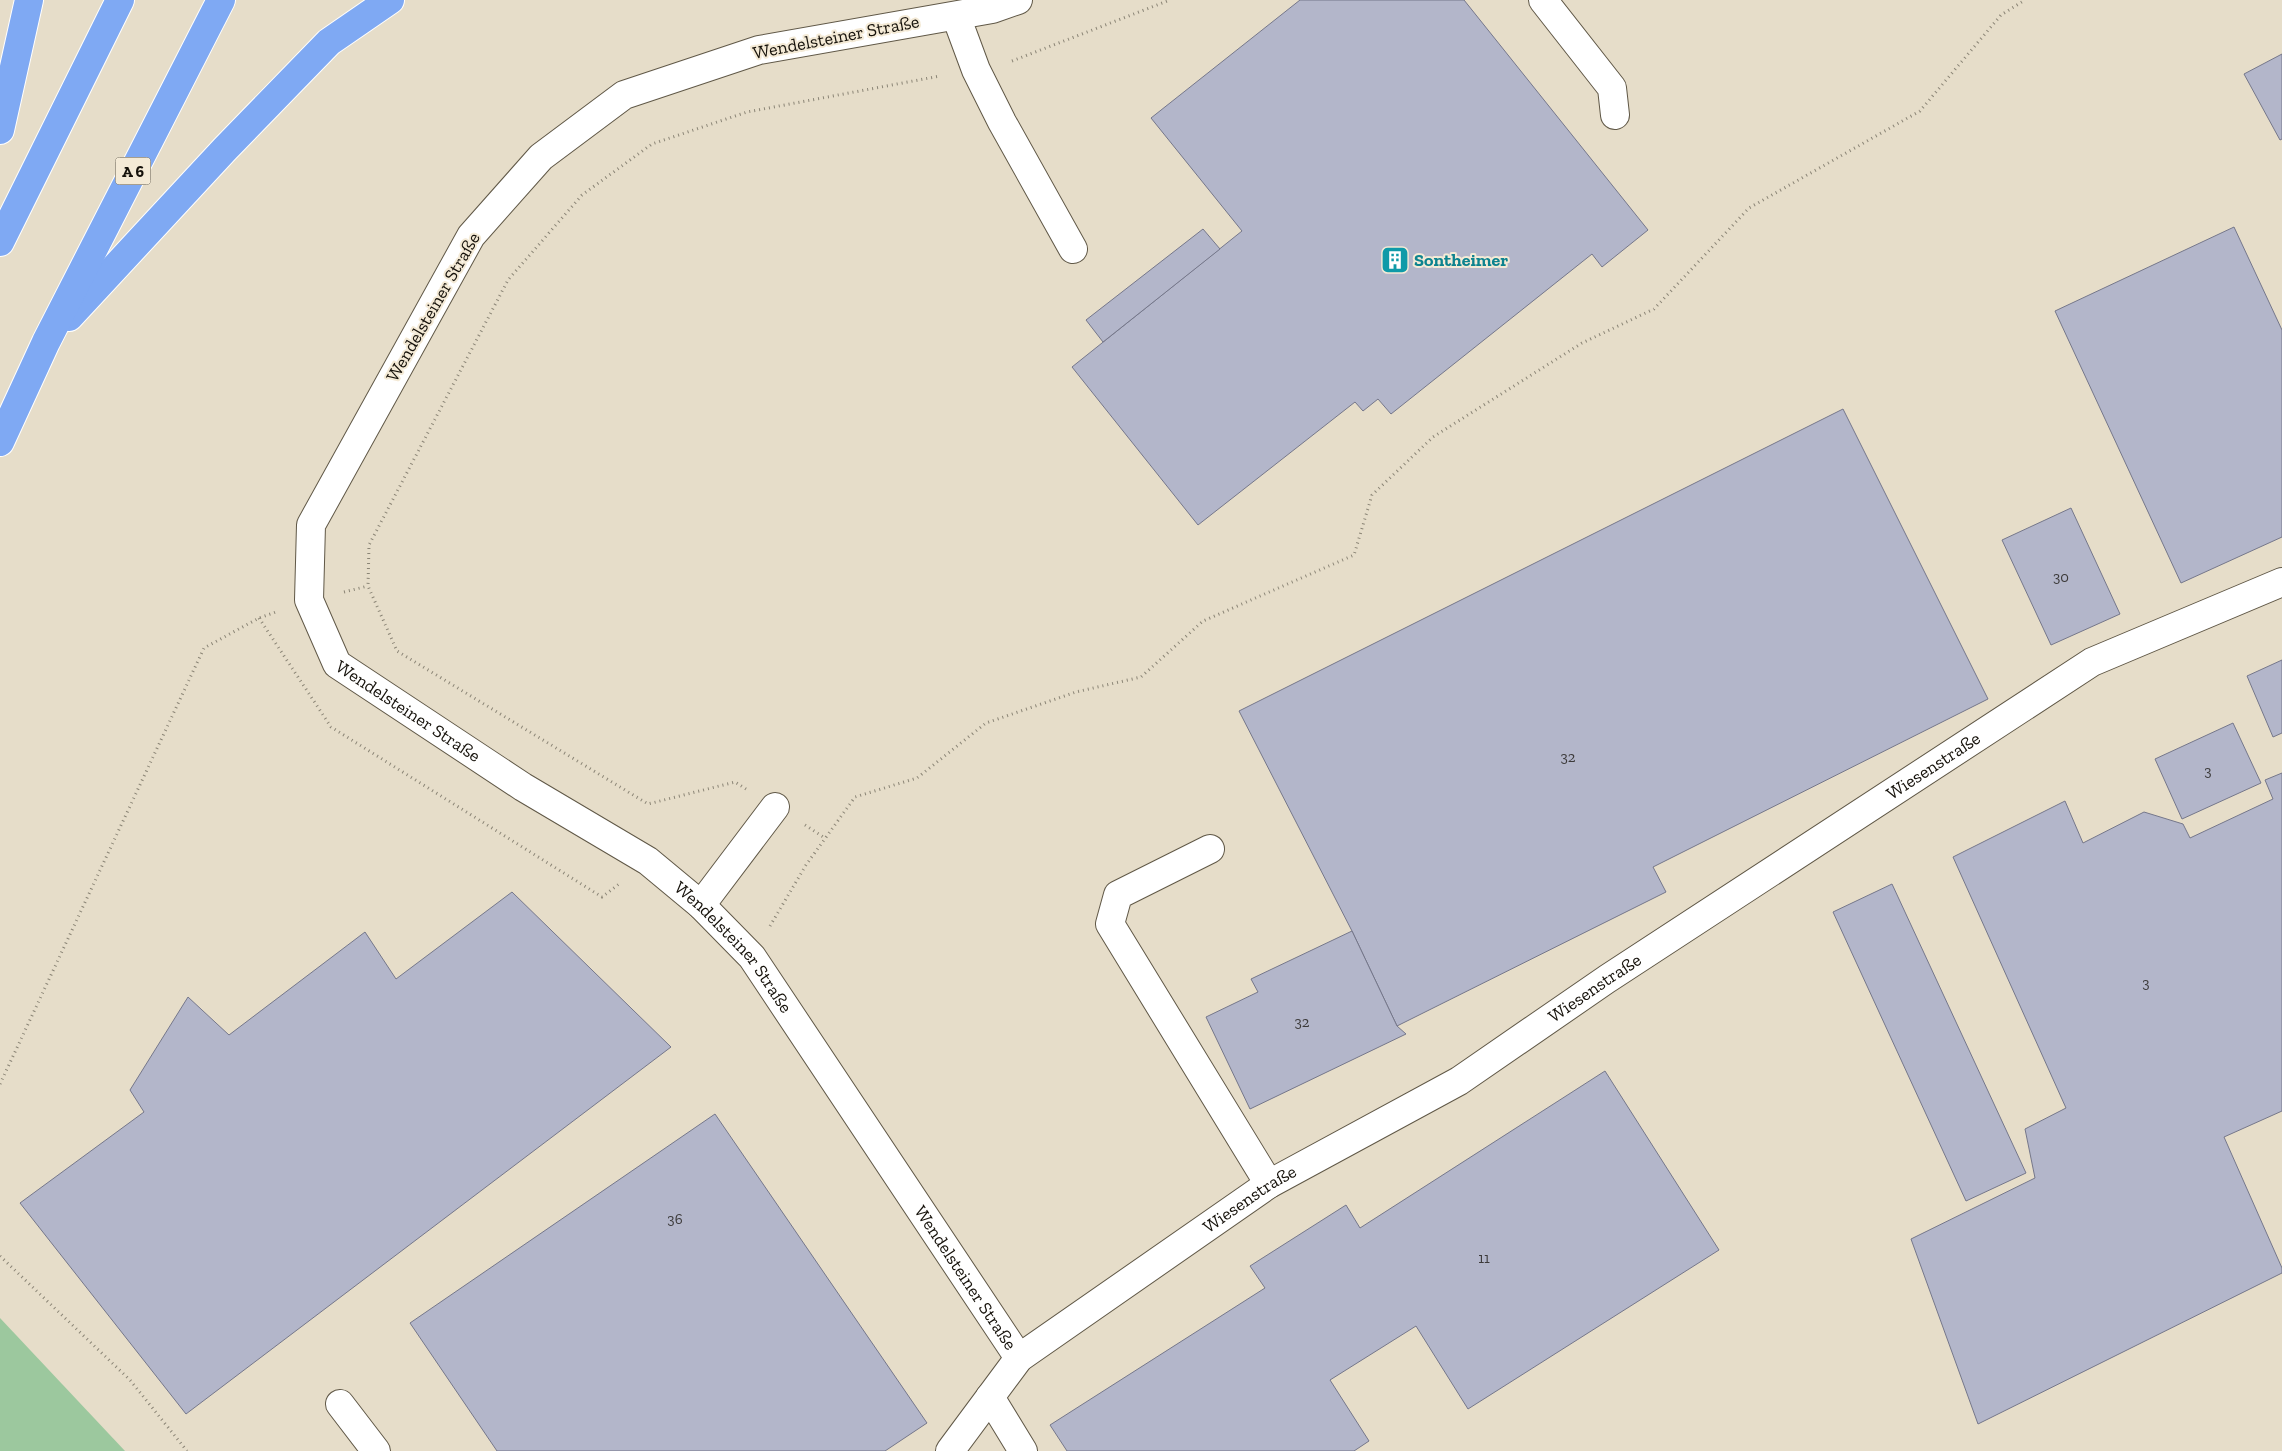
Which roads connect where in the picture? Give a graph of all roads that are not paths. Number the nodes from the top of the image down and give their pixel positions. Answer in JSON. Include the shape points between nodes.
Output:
{"nodes":[{"id":1,"x":28,"y":0,"type":"edge"},
{"id":2,"x":120,"y":0,"type":"edge"},
{"id":3,"x":221,"y":0,"type":"edge"},
{"id":4,"x":390,"y":0,"type":"edge"},
{"id":5,"x":1018,"y":0,"type":"edge"},
{"id":6,"x":1543,"y":0,"type":"edge"},
{"id":7,"x":956,"y":16,"type":"junction"},
{"id":8,"x":1615,"y":115,"type":"dead end"},
{"id":9,"x":0,"y":130,"type":"edge"},
{"id":10,"x":0,"y":242,"type":"edge"},
{"id":11,"x":1073,"y":250,"type":"dead end"},
{"id":12,"x":46,"y":342,"type":"junction"},
{"id":13,"x":0,"y":442,"type":"edge"},
{"id":14,"x":2282,"y":582,"type":"edge"},
{"id":15,"x":775,"y":807,"type":"road end"},
{"id":16,"x":1210,"y":849,"type":"dead end"},
{"id":17,"x":701,"y":905,"type":"junction"},
{"id":18,"x":1270,"y":1184,"type":"junction"},
{"id":19,"x":1019,"y":1358,"type":"junction"},
{"id":20,"x":990,"y":1397,"type":"junction"},
{"id":21,"x":340,"y":1404,"type":"dead end"},
{"id":22,"x":376,"y":1451,"type":"edge"},
{"id":23,"x":950,"y":1451,"type":"edge"},
{"id":24,"x":1023,"y":1451,"type":"edge"}],
"edges":[{"from":1,"to":9,"type":"highway"},
{"from":2,"to":10,"type":"highway"},
{"from":3,"to":12,"type":"highway","number":"A 6"},
{"from":4,"to":12,"type":"highway","via":[[329,42],[225,148]]},
{"from":5,"to":7,"type":"street","name":"Wendelsteiner Straße"},
{"from":6,"to":8,"type":"street","via":[[1612,88]]},
{"from":7,"to":11,"type":"street","via":[[976,70]]},
{"from":7,"to":17,"type":"street","name":"Wendelsteiner Straße","via":[[759,50],[624,95],[541,157],[470,236],[311,525],[309,600],[337,664],[522,787],[648,861]]},
{"from":12,"to":13,"type":"highway","number":"A 6"},
{"from":14,"to":18,"type":"street","name":"Wiesenstraße","via":[[2092,662],[1607,979],[1459,1081]]},
{"from":15,"to":17,"type":"street"},
{"from":16,"to":18,"type":"street","via":[[1118,895],[1110,924]]},
{"from":17,"to":19,"type":"street","name":"Wendelsteiner Straße","via":[[752,957]]},
{"from":18,"to":19,"type":"street","name":"Wiesenstraße"},
{"from":19,"to":20,"type":"street","name":"Wiesenstraße"},
{"from":20,"to":23,"type":"street","name":"Wiesenstraße"},
{"from":20,"to":24,"type":"street"},
{"from":21,"to":22,"type":"street"}]}
